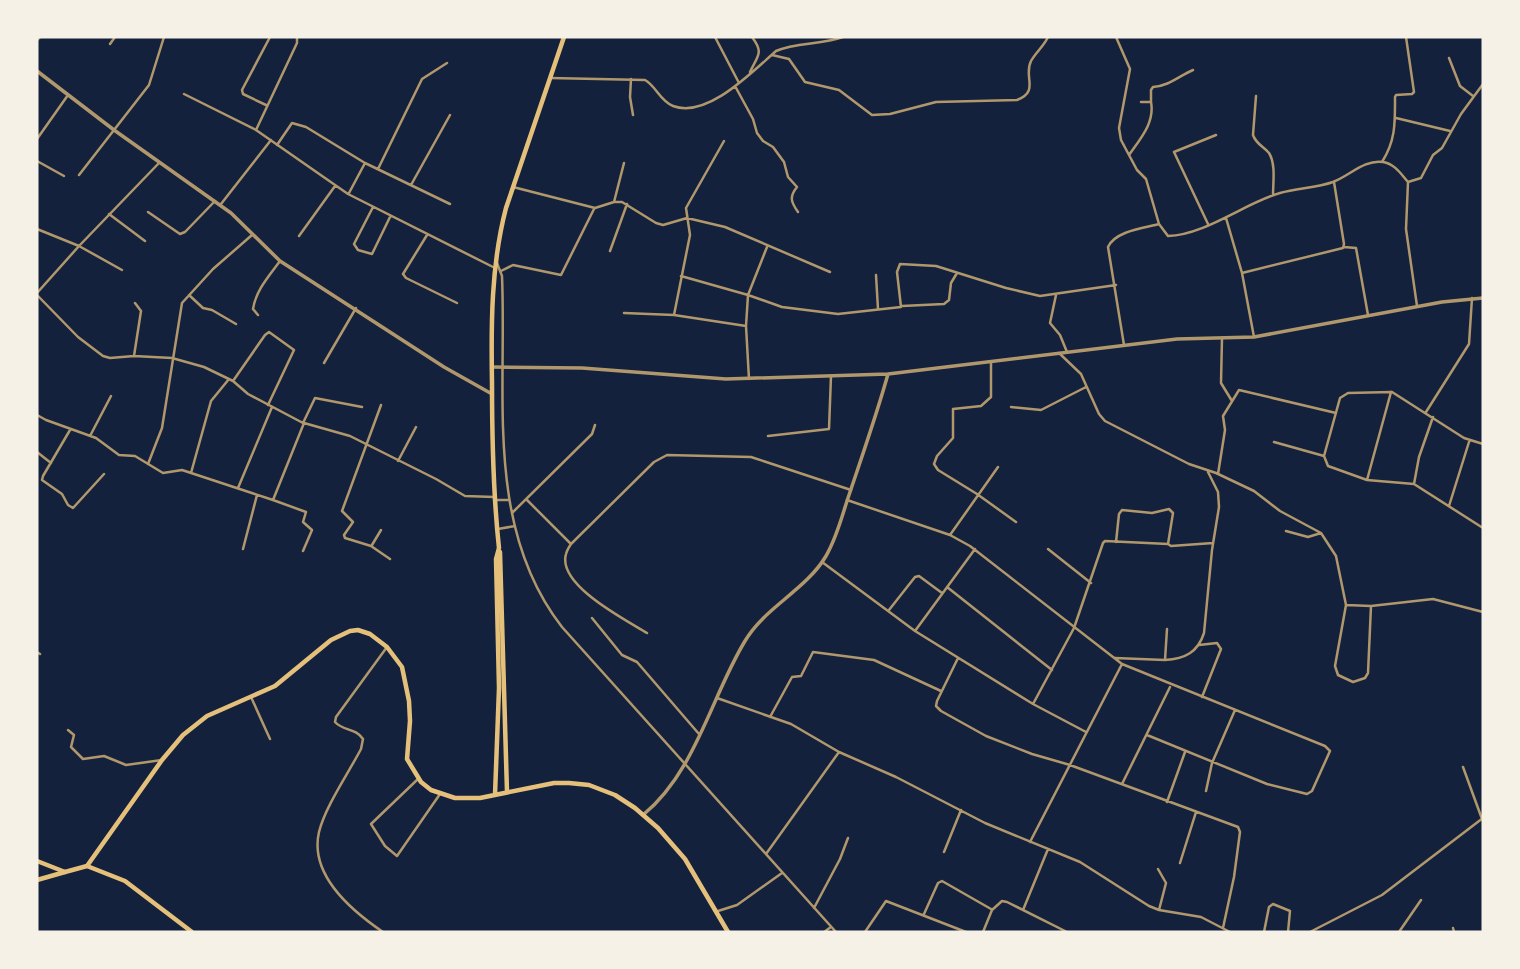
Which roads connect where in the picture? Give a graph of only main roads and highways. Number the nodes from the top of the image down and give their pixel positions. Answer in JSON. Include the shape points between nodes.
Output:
{"nodes":[{"id":1,"x":564,"y":37,"type":"edge"},
{"id":2,"x":499,"y":548,"type":"junction"},
{"id":3,"x":508,"y":792,"type":"junction"},
{"id":4,"x":495,"y":795,"type":"junction"},
{"id":5,"x":37,"y":861,"type":"edge"},
{"id":6,"x":87,"y":866,"type":"junction"},
{"id":7,"x":65,"y":872,"type":"junction"},
{"id":8,"x":37,"y":880,"type":"edge"},
{"id":9,"x":192,"y":932,"type":"edge"},
{"id":10,"x":728,"y":932,"type":"edge"}],
"edges":[{"from":1,"to":2,"type":"main road","via":[[499,236],[492,367]]},
{"from":2,"to":3,"type":"main road"},
{"from":2,"to":4,"type":"main road"},
{"from":3,"to":4,"type":"main road"},
{"from":3,"to":10,"type":"main road","via":[[554,783],[589,785],[615,795],[643,815],[685,859]]},
{"from":4,"to":6,"type":"main road","via":[[467,799],[440,794],[418,779],[407,759],[410,721],[402,667],[370,634],[350,631],[331,640],[275,686],[199,722],[183,735]]},
{"from":5,"to":7,"type":"main road"},
{"from":6,"to":7,"type":"main road"},
{"from":6,"to":9,"type":"main road","via":[[125,881]]},
{"from":7,"to":8,"type":"main road"}]}
